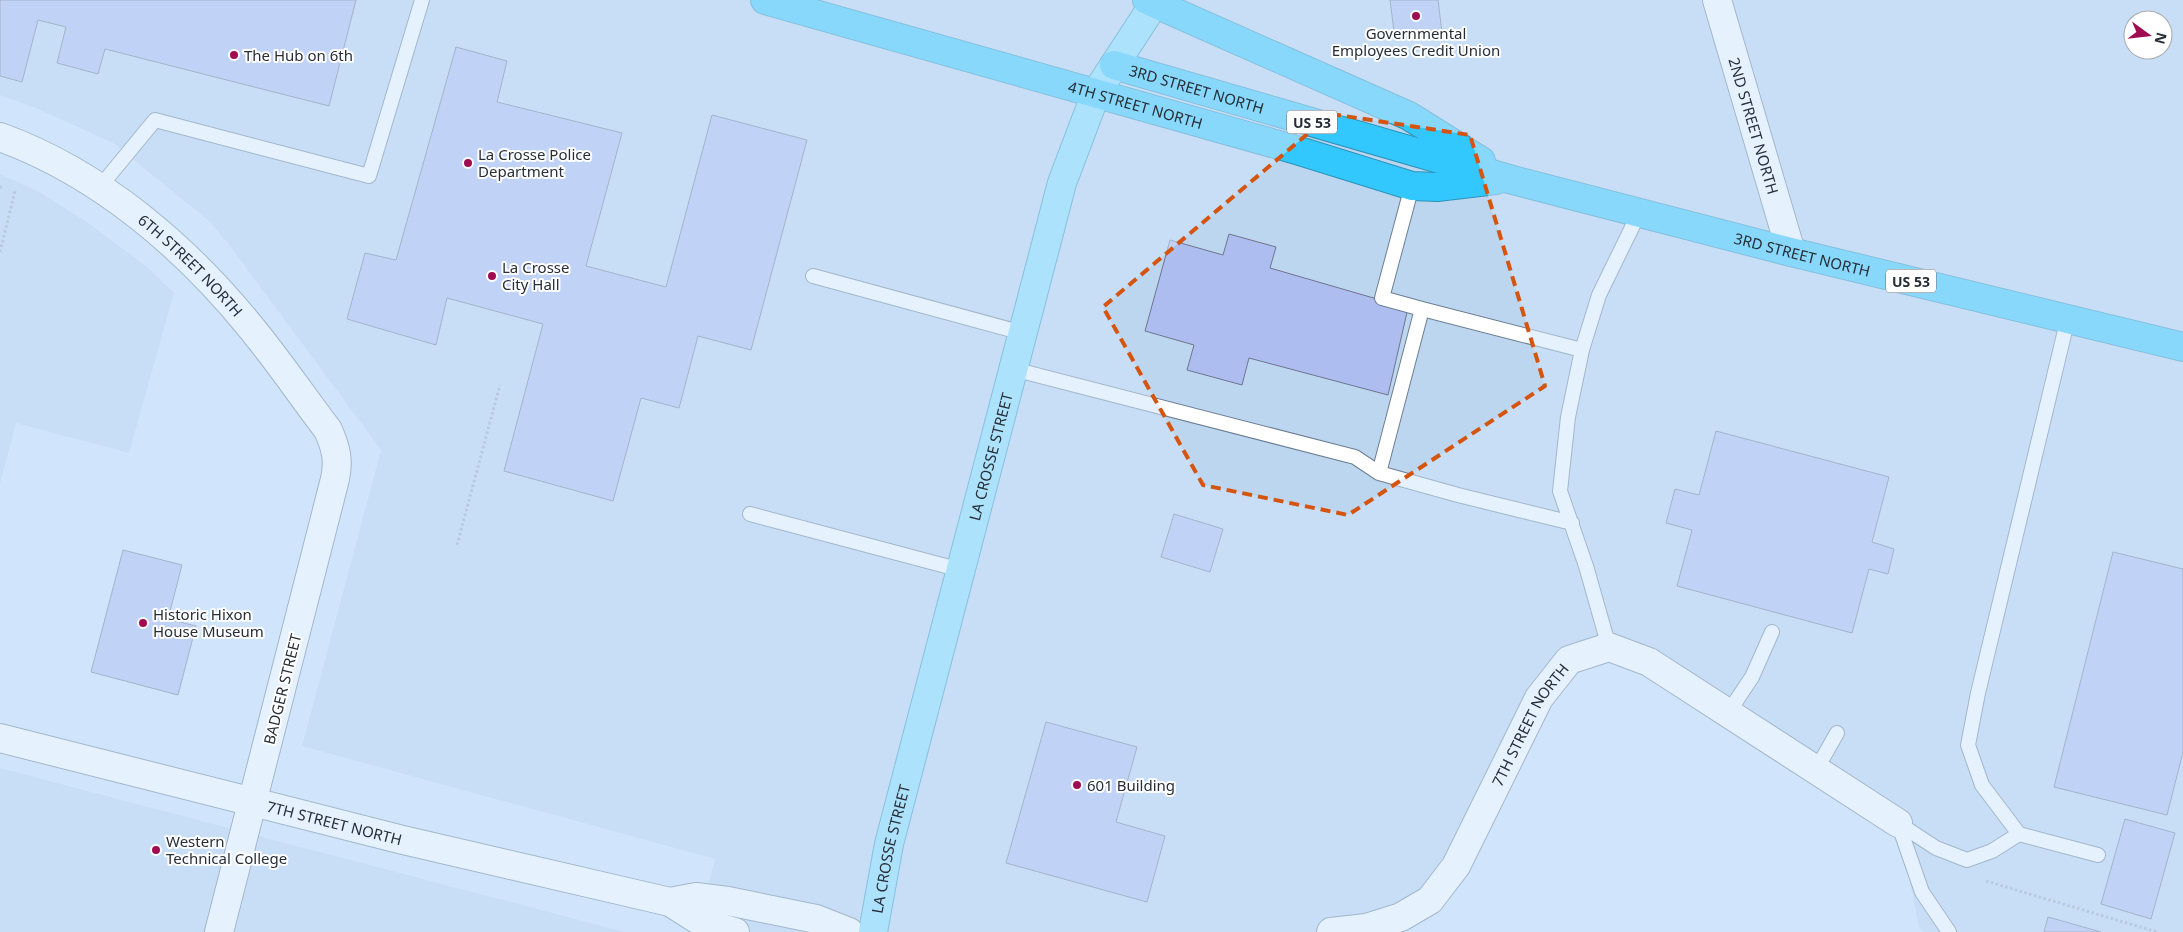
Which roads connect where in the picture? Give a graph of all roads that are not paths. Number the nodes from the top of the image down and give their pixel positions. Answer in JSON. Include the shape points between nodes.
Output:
{"nodes":[{"id":1,"x":422,"y":0,"type":"edge"},
{"id":2,"x":765,"y":0,"type":"edge"},
{"id":3,"x":1718,"y":0,"type":"edge"},
{"id":4,"x":1153,"y":2,"type":"edge"},
{"id":5,"x":1114,"y":65,"type":"junction"},
{"id":6,"x":1096,"y":93,"type":"junction"},
{"id":7,"x":0,"y":137,"type":"edge"},
{"id":8,"x":1510,"y":178,"type":"junction"},
{"id":9,"x":1412,"y":186,"type":"junction"},
{"id":10,"x":98,"y":188,"type":"junction"},
{"id":11,"x":1640,"y":211,"type":"junction"},
{"id":12,"x":1791,"y":252,"type":"junction"},
{"id":13,"x":813,"y":276,"type":"dead end"},
{"id":14,"x":1422,"y":309,"type":"junction"},
{"id":15,"x":2068,"y":318,"type":"junction"},
{"id":16,"x":1023,"y":333,"type":"junction"},
{"id":17,"x":2183,"y":347,"type":"edge"},
{"id":18,"x":1582,"y":350,"type":"junction"},
{"id":19,"x":1013,"y":369,"type":"junction"},
{"id":20,"x":336,"y":446,"type":"joint"},
{"id":21,"x":1379,"y":473,"type":"junction"},
{"id":22,"x":750,"y":514,"type":"dead end"},
{"id":23,"x":1572,"y":523,"type":"junction"},
{"id":24,"x":961,"y":570,"type":"junction"},
{"id":25,"x":1772,"y":632,"type":"dead end"},
{"id":26,"x":1609,"y":647,"type":"junction"},
{"id":27,"x":1728,"y":713,"type":"junction"},
{"id":28,"x":1837,"y":733,"type":"dead end"},
{"id":29,"x":0,"y":738,"type":"edge"},
{"id":30,"x":1816,"y":770,"type":"junction"},
{"id":31,"x":254,"y":801,"type":"junction"},
{"id":32,"x":1898,"y":823,"type":"junction"},
{"id":33,"x":2019,"y":834,"type":"junction"},
{"id":34,"x":2098,"y":855,"type":"dead end"},
{"id":35,"x":670,"y":902,"type":"junction"},
{"id":36,"x":219,"y":932,"type":"edge"},
{"id":37,"x":735,"y":932,"type":"edge"},
{"id":38,"x":848,"y":932,"type":"edge"},
{"id":39,"x":873,"y":932,"type":"edge"},
{"id":40,"x":1330,"y":932,"type":"edge"},
{"id":41,"x":1949,"y":932,"type":"edge"}],
"edges":[{"from":1,"to":10,"type":"lane","via":[[369,176],[155,120]]},
{"from":2,"to":6,"type":"highway","name":"4TH STREET NORTH","number":"US 53"},
{"from":3,"to":12,"type":"street","name":"2ND STREET NORTH"},
{"from":4,"to":5,"type":"main road","name":"LA CROSSE STREET"},
{"from":4,"to":8,"type":"highway","name":"3RD STREET NORTH","number":"US 53","via":[[1409,116]]},
{"from":5,"to":6,"type":"main road","name":"LA CROSSE STREET"},
{"from":5,"to":8,"type":"highway","name":"3RD STREET NORTH","number":"US 53"},
{"from":6,"to":9,"type":"highway","name":"4TH STREET NORTH","number":"US 53"},
{"from":6,"to":16,"type":"main road","name":"LA CROSSE STREET","via":[[1062,183]]},
{"from":7,"to":10,"type":"street","name":"6TH STREET NORTH","via":[[47,158]]},
{"from":8,"to":9,"type":"highway","name":"4TH STREET NORTH","number":"US 53","via":[[1437,187]]},
{"from":8,"to":11,"type":"highway","name":"3RD STREET NORTH","number":"US 53"},
{"from":9,"to":14,"type":"lane","via":[[1382,298]]},
{"from":10,"to":20,"type":"street","name":"6TH STREET NORTH","via":[[152,226],[188,258],[253,330],[328,430]]},
{"from":11,"to":12,"type":"highway","name":"3RD STREET NORTH","number":"US 53"},
{"from":11,"to":18,"type":"lane","via":[[1599,295]]},
{"from":12,"to":15,"type":"highway","name":"3RD STREET NORTH","number":"US 53"},
{"from":13,"to":16,"type":"lane"},
{"from":14,"to":18,"type":"lane"},
{"from":14,"to":21,"type":"lane"},
{"from":15,"to":17,"type":"highway","name":"3RD STREET NORTH","number":"US 53"},
{"from":15,"to":33,"type":"lane","via":[[1968,746],[1982,785]]},
{"from":16,"to":19,"type":"main road","name":"LA CROSSE STREET"},
{"from":18,"to":23,"type":"lane","via":[[1568,417],[1560,490]]},
{"from":19,"to":21,"type":"lane","via":[[1355,457]]},
{"from":19,"to":24,"type":"main road","name":"LA CROSSE STREET"},
{"from":20,"to":31,"type":"street","name":"BADGER STREET","via":[[335,480]]},
{"from":21,"to":23,"type":"lane"},
{"from":22,"to":24,"type":"lane"},
{"from":23,"to":26,"type":"lane"},
{"from":24,"to":39,"type":"main road","name":"LA CROSSE STREET","via":[[890,844]]},
{"from":25,"to":27,"type":"lane","via":[[1752,677]]},
{"from":26,"to":27,"type":"street","via":[[1649,662]]},
{"from":26,"to":40,"type":"street","name":"7TH STREET NORTH","via":[[1569,660],[1539,698],[1456,866],[1430,900],[1401,918],[1366,928]]},
{"from":27,"to":30,"type":"street"},
{"from":28,"to":30,"type":"lane"},
{"from":29,"to":31,"type":"street","name":"7TH STREET NORTH"},
{"from":30,"to":32,"type":"street"},
{"from":31,"to":35,"type":"street","name":"7TH STREET NORTH","via":[[403,840]]},
{"from":31,"to":36,"type":"street","name":"BADGER STREET"},
{"from":32,"to":33,"type":"lane","via":[[1936,848],[1967,860],[1992,851]]},
{"from":32,"to":41,"type":"lane","via":[[1922,892]]},
{"from":33,"to":34,"type":"lane"},
{"from":35,"to":37,"type":"street","name":"7TH STREET NORTH","via":[[700,921]]},
{"from":35,"to":38,"type":"street","name":"7TH STREET NORTH","via":[[696,897],[728,901],[816,919]]}]}
